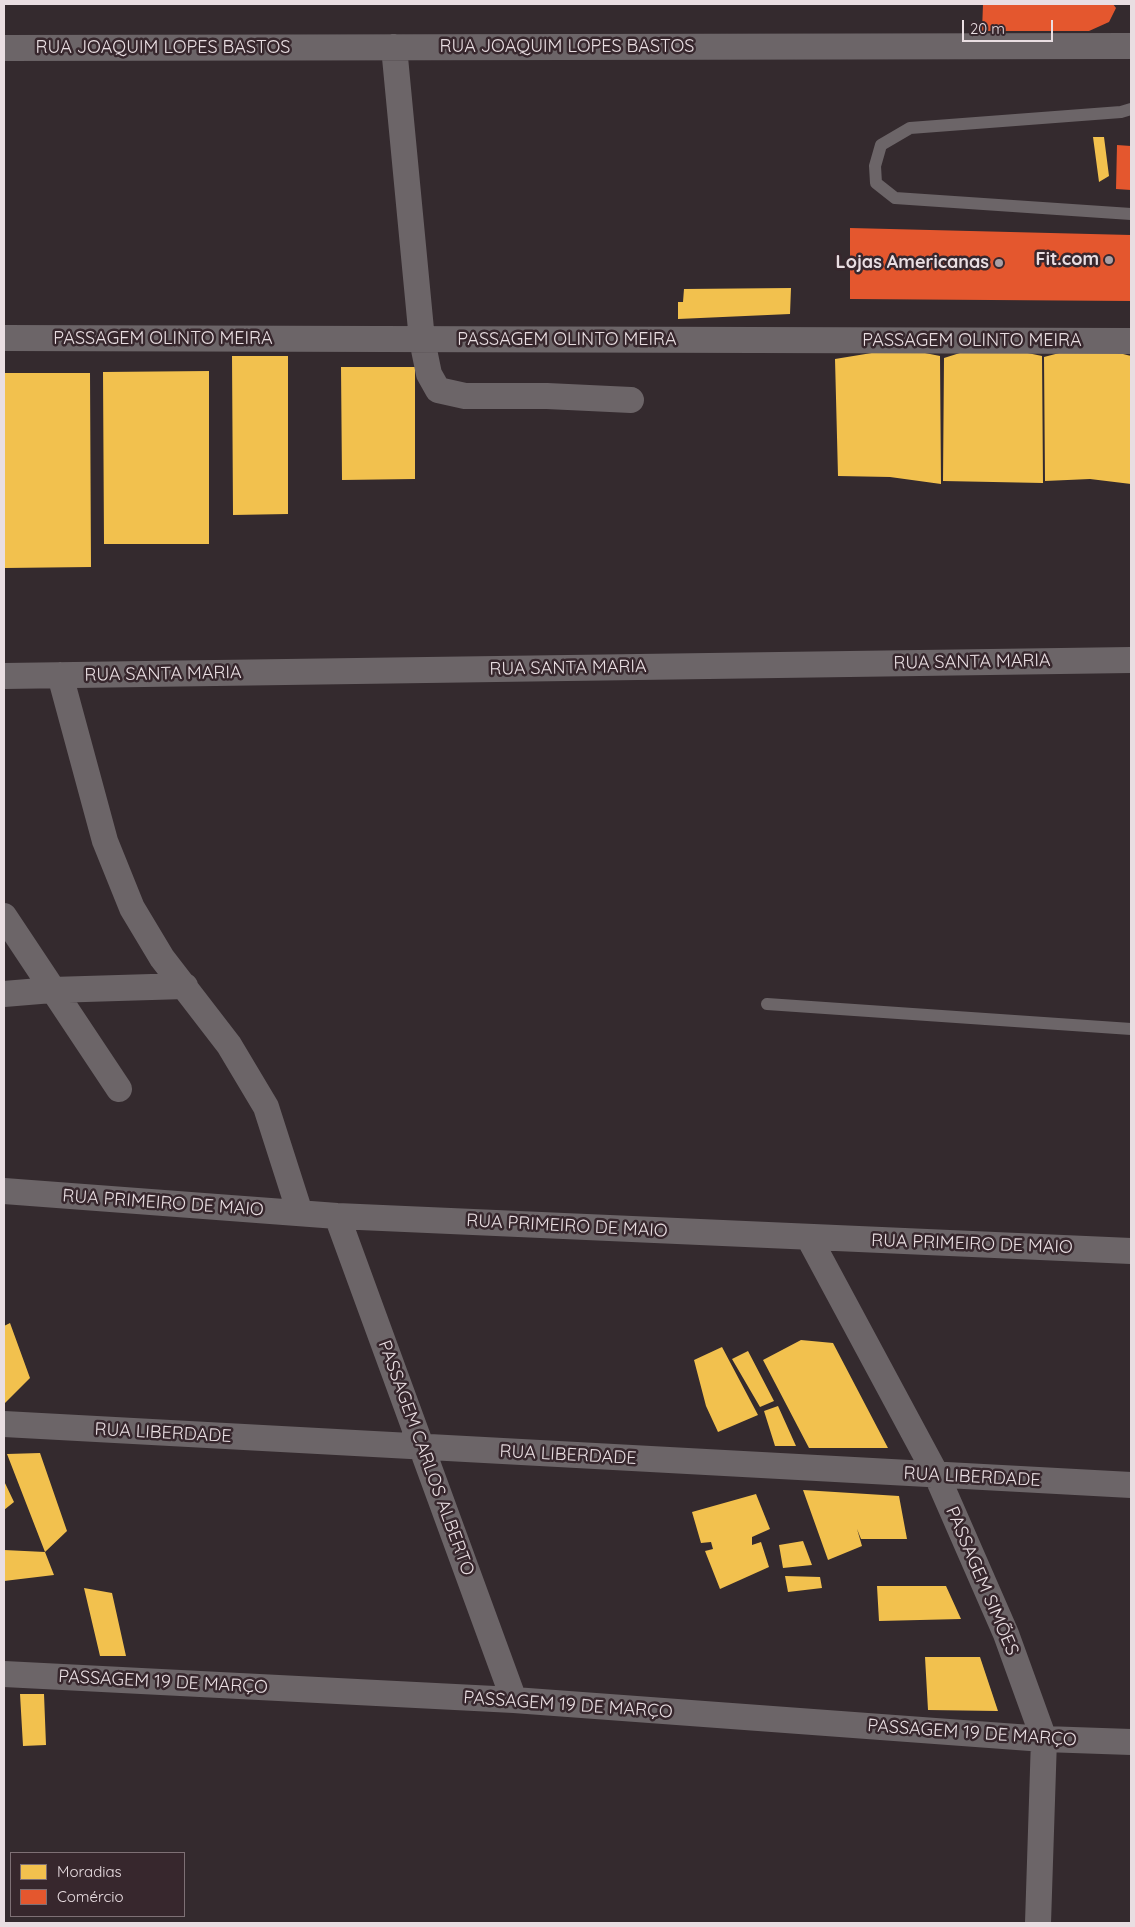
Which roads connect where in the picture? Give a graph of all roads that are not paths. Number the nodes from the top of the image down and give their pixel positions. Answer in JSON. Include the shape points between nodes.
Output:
{"nodes":[{"id":1,"x":1131,"y":46,"type":"edge"},
{"id":2,"x":394,"y":47,"type":"junction"},
{"id":3,"x":4,"y":48,"type":"edge"},
{"id":4,"x":1131,"y":109,"type":"edge"},
{"id":5,"x":1131,"y":214,"type":"edge"},
{"id":6,"x":4,"y":338,"type":"edge"},
{"id":7,"x":422,"y":340,"type":"junction"},
{"id":8,"x":1131,"y":341,"type":"edge"},
{"id":9,"x":631,"y":400,"type":"dead end"},
{"id":10,"x":1131,"y":660,"type":"edge"},
{"id":11,"x":60,"y":675,"type":"junction"},
{"id":12,"x":4,"y":676,"type":"edge"},
{"id":13,"x":4,"y":916,"type":"edge"},
{"id":14,"x":185,"y":986,"type":"junction"},
{"id":15,"x":52,"y":990,"type":"junction"},
{"id":16,"x":4,"y":994,"type":"edge"},
{"id":17,"x":767,"y":1004,"type":"dead end"},
{"id":18,"x":1131,"y":1030,"type":"edge"},
{"id":19,"x":119,"y":1089,"type":"dead end"},
{"id":20,"x":4,"y":1191,"type":"edge"},
{"id":21,"x":300,"y":1213,"type":"junction"},
{"id":22,"x":337,"y":1216,"type":"junction"},
{"id":23,"x":809,"y":1238,"type":"junction"},
{"id":24,"x":1131,"y":1251,"type":"edge"},
{"id":25,"x":4,"y":1424,"type":"edge"},
{"id":26,"x":421,"y":1446,"type":"junction"},
{"id":27,"x":937,"y":1476,"type":"junction"},
{"id":28,"x":1131,"y":1485,"type":"edge"},
{"id":29,"x":4,"y":1674,"type":"edge"},
{"id":30,"x":514,"y":1700,"type":"junction"},
{"id":31,"x":1044,"y":1739,"type":"junction"},
{"id":32,"x":1131,"y":1742,"type":"edge"},
{"id":33,"x":1038,"y":1923,"type":"edge"}],
"edges":[{"from":1,"to":2,"type":"street","name":"RUA JOAQUIM LOPES BASTOS"},
{"from":2,"to":3,"type":"street","name":"RUA JOAQUIM LOPES BASTOS"},
{"from":2,"to":7,"type":"street"},
{"from":4,"to":5,"type":"lane","via":[[910,128],[881,145],[875,166],[876,183],[894,198]]},
{"from":6,"to":7,"type":"street","name":"PASSAGEM OLINTO MEIRA"},
{"from":7,"to":8,"type":"street","name":"PASSAGEM OLINTO MEIRA"},
{"from":7,"to":9,"type":"street","via":[[429,374],[438,390],[465,396]]},
{"from":10,"to":11,"type":"street","name":"RUA SANTA MARIA"},
{"from":11,"to":12,"type":"street","name":"RUA SANTA MARIA"},
{"from":11,"to":14,"type":"street","via":[[105,841],[132,908],[162,958]]},
{"from":13,"to":15,"type":"street"},
{"from":14,"to":15,"type":"street"},
{"from":14,"to":21,"type":"street","via":[[229,1045],[266,1107]]},
{"from":15,"to":16,"type":"street"},
{"from":15,"to":19,"type":"street"},
{"from":17,"to":18,"type":"lane"},
{"from":20,"to":21,"type":"street","name":"RUA PRIMEIRO DE MAIO"},
{"from":21,"to":22,"type":"street","name":"RUA PRIMEIRO DE MAIO"},
{"from":22,"to":23,"type":"street","name":"RUA PRIMEIRO DE MAIO"},
{"from":22,"to":26,"type":"street","name":"PASSAGEM CARLOS ALBERTO"},
{"from":23,"to":24,"type":"street","name":"RUA PRIMEIRO DE MAIO"},
{"from":23,"to":27,"type":"street","name":"PASSAGEM SIMÕES"},
{"from":25,"to":26,"type":"street","name":"RUA LIBERDADE"},
{"from":26,"to":27,"type":"street","name":"RUA LIBERDADE"},
{"from":26,"to":30,"type":"street","name":"PASSAGEM CARLOS ALBERTO"},
{"from":27,"to":28,"type":"street","name":"RUA LIBERDADE"},
{"from":27,"to":31,"type":"street","name":"PASSAGEM SIMÕES","via":[[1006,1634]]},
{"from":29,"to":30,"type":"street","name":"PASSAGEM 19 DE MARÇO"},
{"from":30,"to":31,"type":"street","name":"PASSAGEM 19 DE MARÇO"},
{"from":31,"to":32,"type":"street","name":"PASSAGEM 19 DE MARÇO"},
{"from":31,"to":33,"type":"street","name":"PASSAGEM SIMÕES"}]}
